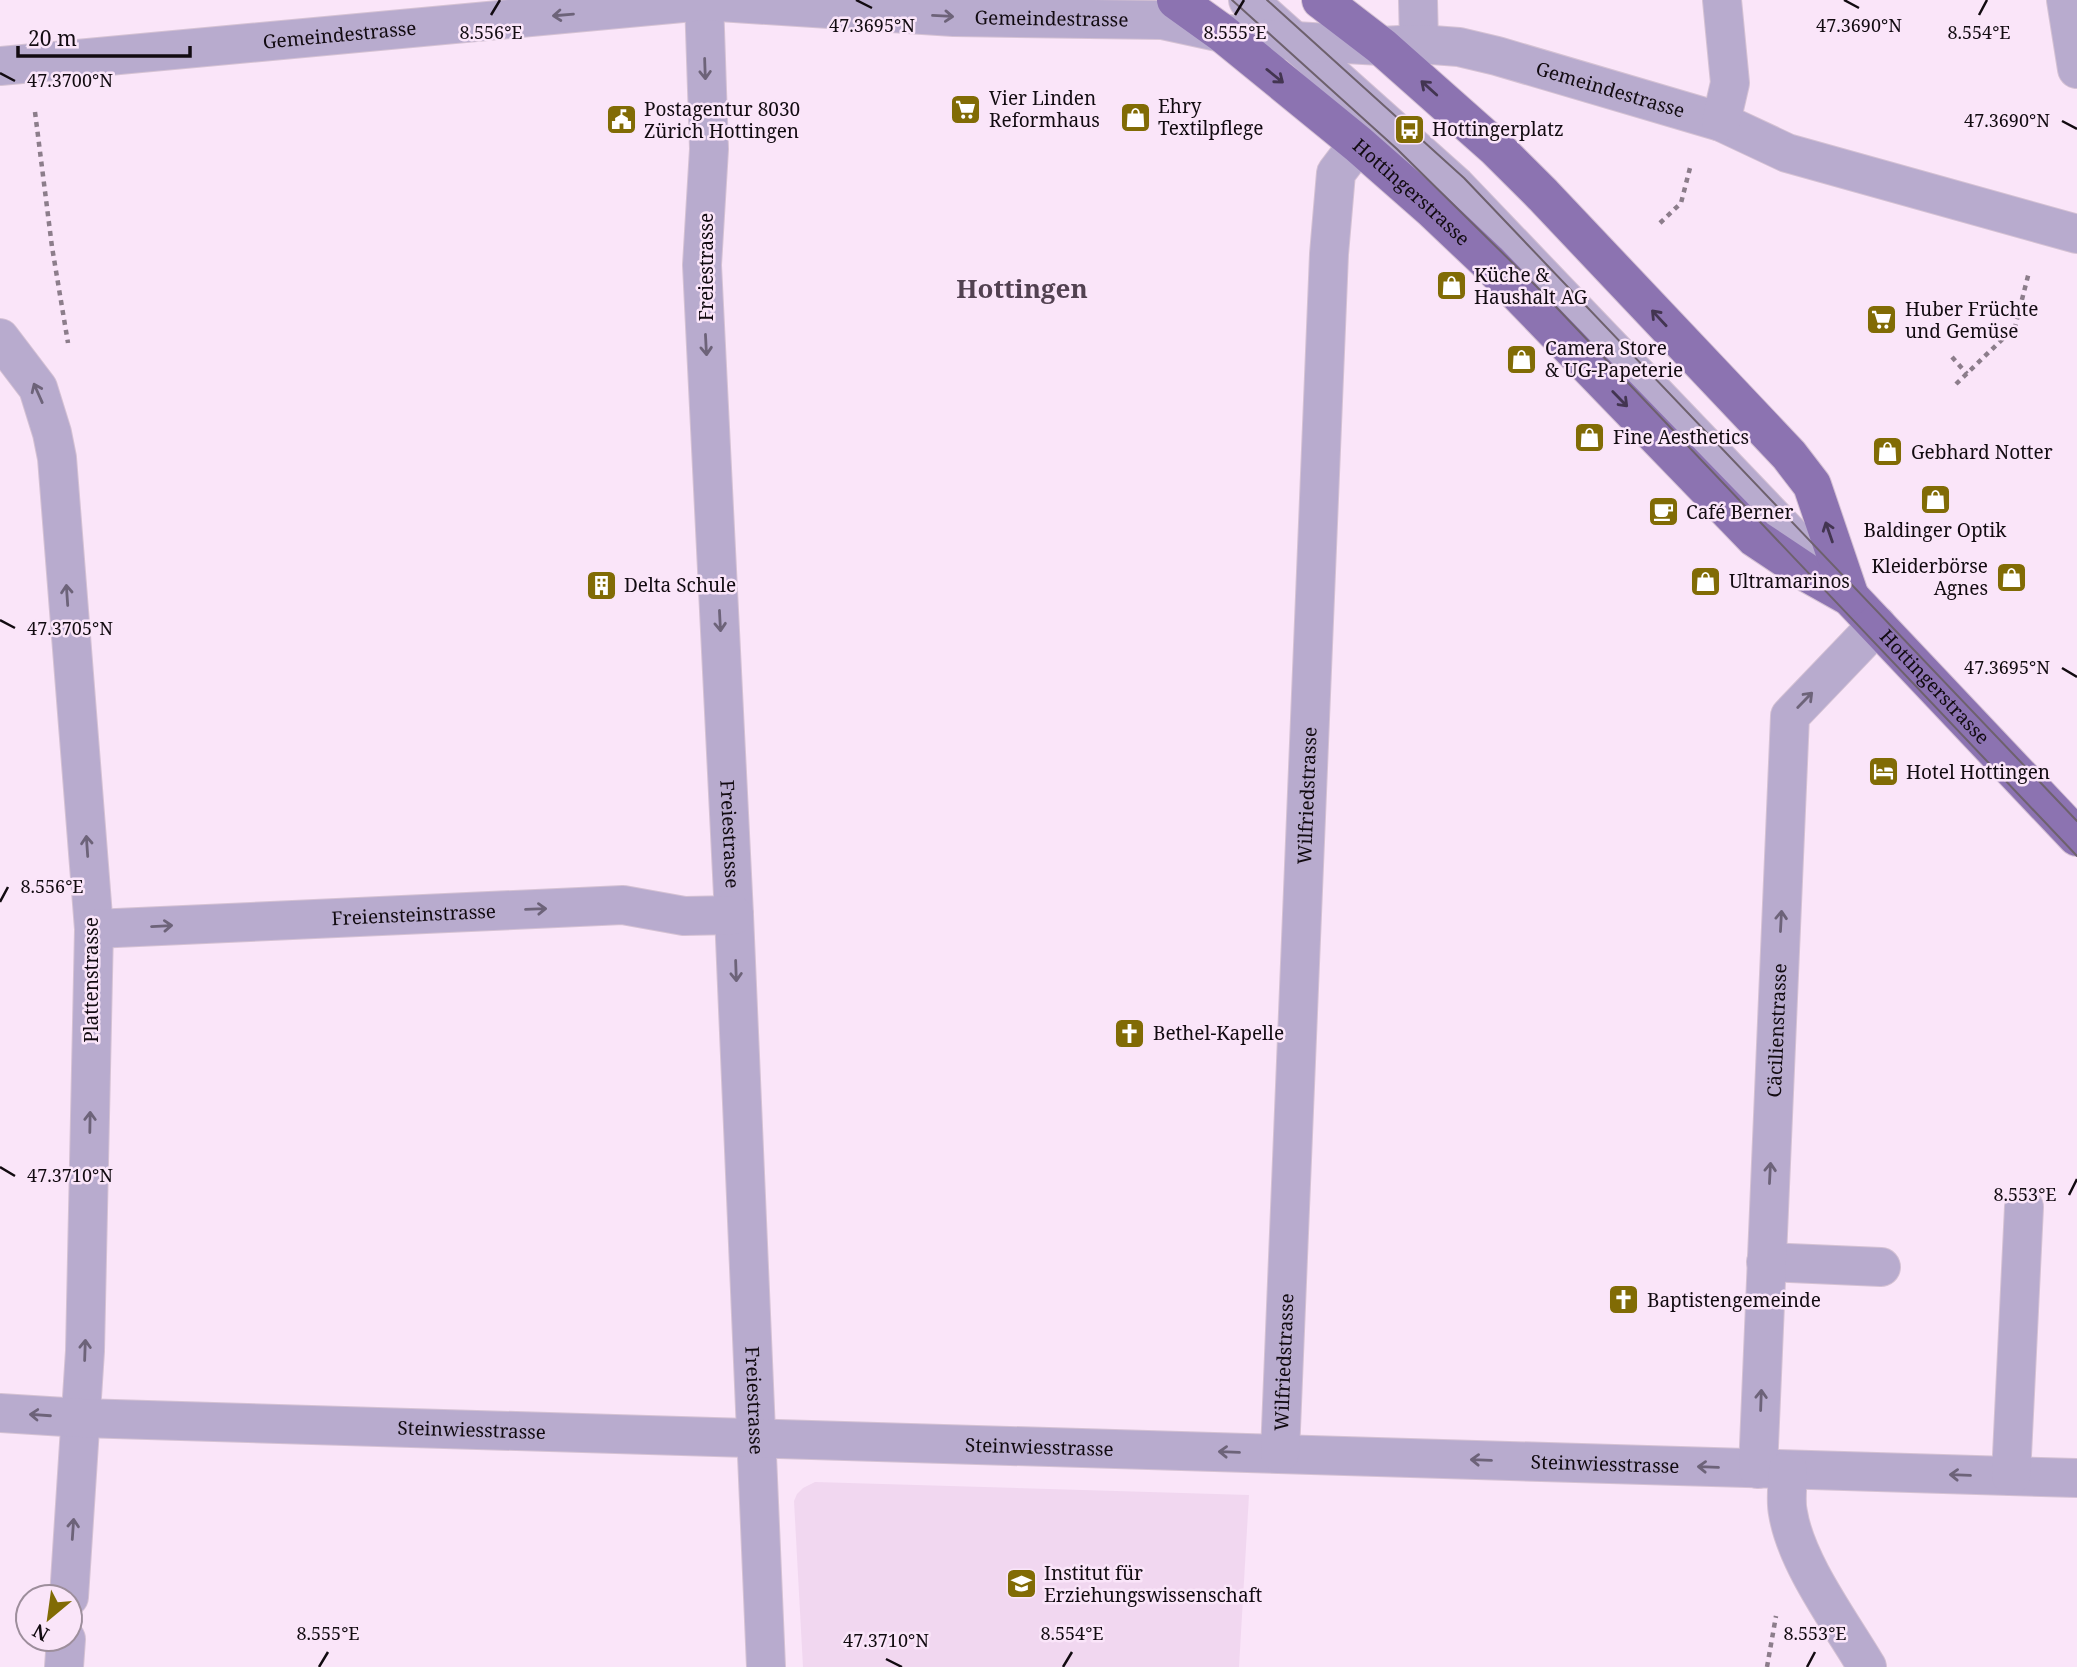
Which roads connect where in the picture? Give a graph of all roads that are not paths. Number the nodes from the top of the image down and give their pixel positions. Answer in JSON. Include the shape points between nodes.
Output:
{"nodes":[{"id":1,"x":704,"y":0,"type":"edge"},
{"id":2,"x":1176,"y":0,"type":"edge"},
{"id":3,"x":1248,"y":0,"type":"edge"},
{"id":4,"x":1321,"y":0,"type":"edge"},
{"id":5,"x":1418,"y":0,"type":"edge"},
{"id":6,"x":1721,"y":0,"type":"edge"},
{"id":7,"x":2066,"y":0,"type":"edge"},
{"id":8,"x":1222,"y":33,"type":"junction"},
{"id":9,"x":1296,"y":41,"type":"junction"},
{"id":10,"x":1419,"y":44,"type":"junction"},
{"id":11,"x":1381,"y":46,"type":"junction"},
{"id":12,"x":0,"y":66,"type":"edge"},
{"id":13,"x":2077,"y":69,"type":"edge"},
{"id":14,"x":1721,"y":121,"type":"junction"},
{"id":15,"x":1358,"y":144,"type":"junction"},
{"id":16,"x":2075,"y":227,"type":"edge"},
{"id":17,"x":0,"y":338,"type":"edge"},
{"id":18,"x":1850,"y":597,"type":"junction"},
{"id":19,"x":1877,"y":625,"type":"junction"},
{"id":20,"x":2077,"y":837,"type":"edge"},
{"id":21,"x":734,"y":915,"type":"junction"},
{"id":22,"x":93,"y":929,"type":"junction"},
{"id":23,"x":2024,"y":1208,"type":"dead end"},
{"id":24,"x":1766,"y":1262,"type":"junction"},
{"id":25,"x":1881,"y":1267,"type":"dead end"},
{"id":26,"x":0,"y":1413,"type":"edge"},
{"id":27,"x":81,"y":1418,"type":"junction"},
{"id":28,"x":757,"y":1438,"type":"junction"},
{"id":29,"x":1280,"y":1453,"type":"junction"},
{"id":30,"x":1773,"y":1469,"type":"junction"},
{"id":31,"x":2011,"y":1476,"type":"junction"},
{"id":32,"x":2077,"y":1478,"type":"edge"},
{"id":33,"x":70,"y":1583,"type":"edge"},
{"id":34,"x":766,"y":1667,"type":"edge"},
{"id":35,"x":1867,"y":1667,"type":"edge"}],
"edges":[{"from":1,"to":8,"type":"street","name":"Gemeindestrasse","one_way":true,"via":[[954,17],[1162,20]]},
{"from":1,"to":12,"type":"street","name":"Gemeindestrasse","one_way":true},
{"from":1,"to":21,"type":"street","name":"Freiestrasse","one_way":true,"via":[[709,149],[702,265]]},
{"from":2,"to":8,"type":"main road","name":"Hottingerstrasse"},
{"from":3,"to":9,"type":"street","name":"Hottingerstrasse"},
{"from":4,"to":11,"type":"main road","name":"Hottingerstrasse"},
{"from":5,"to":10,"type":"street"},
{"from":6,"to":14,"type":"street","via":[[1730,83]]},
{"from":7,"to":13,"type":"street"},
{"from":8,"to":9,"type":"street","name":"Gemeindestrasse"},
{"from":8,"to":15,"type":"main road","name":"Hottingerstrasse","one_way":true},
{"from":9,"to":11,"type":"street","name":"Gemeindestrasse"},
{"from":9,"to":18,"type":"street","name":"Hottingerstrasse","via":[[1457,186]]},
{"from":10,"to":11,"type":"street","name":"Gemeindestrasse"},
{"from":10,"to":14,"type":"street","name":"Gemeindestrasse","via":[[1497,56]]},
{"from":18,"to":11,"type":"main road","name":"Hottingerstrasse","one_way":true,"via":[[1812,485],[1789,455],[1543,195]]},
{"from":14,"to":16,"type":"street","name":"Gemeindestrasse","via":[[1787,153]]},
{"from":15,"to":18,"type":"main road","name":"Hottingerstrasse","one_way":true,"via":[[1488,262],[1755,538]]},
{"from":15,"to":29,"type":"street","name":"Wilfriedstrasse","via":[[1336,173],[1329,254]]},
{"from":22,"to":17,"type":"street","name":"Plattenstrasse","one_way":true,"via":[[57,458],[38,388]]},
{"from":18,"to":19,"type":"main road","name":"Hottingerstrasse"},
{"from":19,"to":20,"type":"main road","name":"Hottingerstrasse"},
{"from":24,"to":19,"type":"street","name":"Cäcilienstrasse","one_way":true,"via":[[1790,716]]},
{"from":22,"to":21,"type":"street","name":"Freiensteinstrasse","one_way":true,"via":[[624,905],[684,916]]},
{"from":21,"to":28,"type":"street","name":"Freiestrasse","one_way":true},
{"from":27,"to":22,"type":"street","name":"Plattenstrasse","one_way":true},
{"from":23,"to":31,"type":"street"},
{"from":24,"to":25,"type":"street"},
{"from":30,"to":24,"type":"street","name":"Cäcilienstrasse","one_way":true},
{"from":27,"to":26,"type":"street","name":"Steinwiesstrasse","one_way":true},
{"from":27,"to":28,"type":"street","name":"Steinwiesstrasse"},
{"from":33,"to":27,"type":"street","name":"Plattenstrasse","one_way":true},
{"from":29,"to":28,"type":"street","name":"Steinwiesstrasse","one_way":true},
{"from":28,"to":34,"type":"street","name":"Freiestrasse"},
{"from":30,"to":29,"type":"street","name":"Steinwiesstrasse","one_way":true},
{"from":31,"to":30,"type":"street","name":"Steinwiesstrasse","one_way":true},
{"from":30,"to":35,"type":"street","name":"Cäcilienstrasse","via":[[1791,1532],[1808,1570]]},
{"from":31,"to":32,"type":"street","name":"Steinwiesstrasse"}]}
